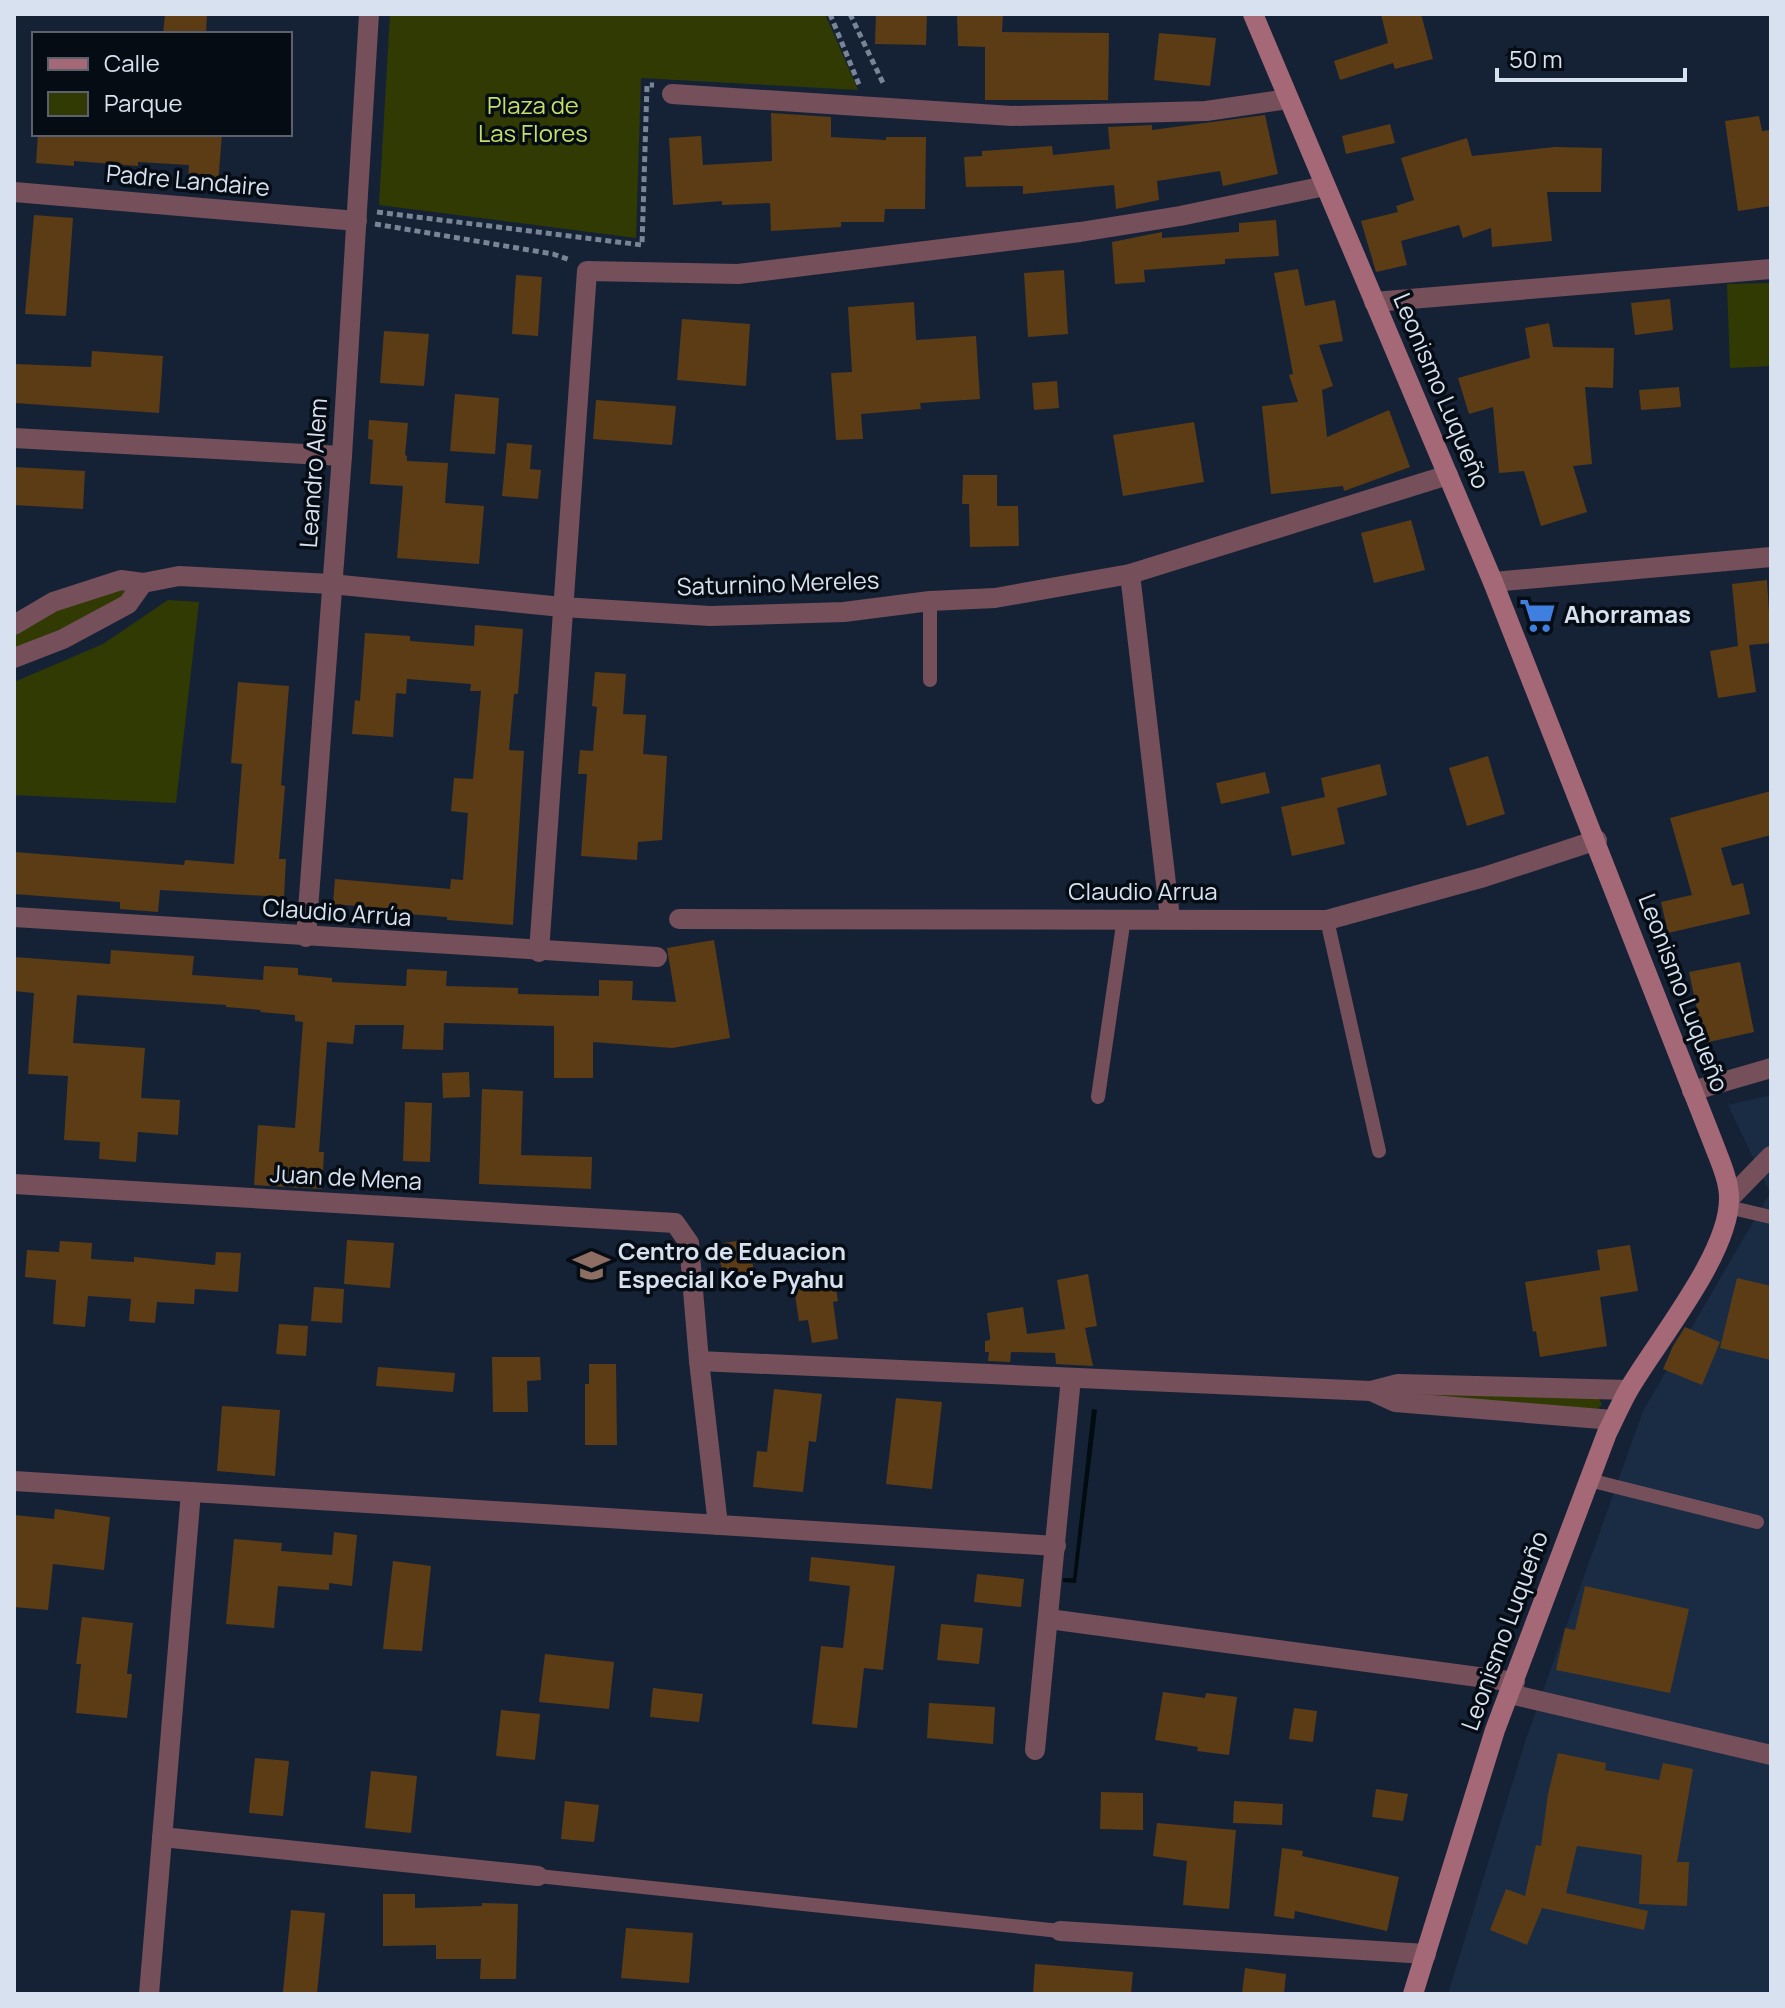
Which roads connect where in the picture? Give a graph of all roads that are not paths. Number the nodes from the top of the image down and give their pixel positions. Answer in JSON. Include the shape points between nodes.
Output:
{"nodes":[{"id":1,"x":369,"y":14,"type":"edge"},
{"id":2,"x":1253,"y":14,"type":"edge"},
{"id":3,"x":667,"y":90,"type":"road end"},
{"id":4,"x":1288,"y":99,"type":"junction"},
{"id":5,"x":1325,"y":186,"type":"junction"},
{"id":6,"x":14,"y":192,"type":"edge"},
{"id":7,"x":365,"y":216,"type":"junction"},
{"id":8,"x":1771,"y":269,"type":"edge"},
{"id":9,"x":1374,"y":302,"type":"junction"},
{"id":10,"x":14,"y":438,"type":"edge"},
{"id":11,"x":342,"y":456,"type":"junction"},
{"id":12,"x":1448,"y":475,"type":"junction"},
{"id":13,"x":1771,"y":557,"type":"edge"},
{"id":14,"x":1130,"y":574,"type":"junction"},
{"id":15,"x":1493,"y":582,"type":"junction"},
{"id":16,"x":143,"y":583,"type":"junction"},
{"id":17,"x":331,"y":584,"type":"junction"},
{"id":18,"x":930,"y":601,"type":"junction"},
{"id":19,"x":562,"y":607,"type":"junction"},
{"id":20,"x":14,"y":625,"type":"edge"},
{"id":21,"x":14,"y":658,"type":"edge"},
{"id":22,"x":930,"y":680,"type":"dead end"},
{"id":23,"x":1597,"y":840,"type":"junction"},
{"id":24,"x":14,"y":917,"type":"edge"},
{"id":25,"x":1124,"y":918,"type":"junction"},
{"id":26,"x":1170,"y":918,"type":"junction"},
{"id":27,"x":679,"y":919,"type":"dead end"},
{"id":28,"x":1327,"y":920,"type":"junction"},
{"id":29,"x":306,"y":937,"type":"junction"},
{"id":30,"x":539,"y":952,"type":"junction"},
{"id":31,"x":657,"y":957,"type":"dead end"},
{"id":32,"x":1771,"y":1068,"type":"edge"},
{"id":33,"x":1692,"y":1091,"type":"junction"},
{"id":34,"x":1098,"y":1097,"type":"dead end"},
{"id":35,"x":1379,"y":1151,"type":"dead end"},
{"id":36,"x":1771,"y":1156,"type":"edge"},
{"id":37,"x":14,"y":1184,"type":"edge"},
{"id":38,"x":1728,"y":1203,"type":"junction"},
{"id":39,"x":1771,"y":1217,"type":"edge"},
{"id":40,"x":699,"y":1361,"type":"junction"},
{"id":41,"x":1071,"y":1378,"type":"junction"},
{"id":42,"x":1628,"y":1390,"type":"junction"},
{"id":43,"x":1371,"y":1391,"type":"junction"},
{"id":44,"x":1613,"y":1420,"type":"junction"},
{"id":45,"x":1589,"y":1480,"type":"junction"},
{"id":46,"x":14,"y":1481,"type":"edge"},
{"id":47,"x":191,"y":1492,"type":"junction"},
{"id":48,"x":1757,"y":1522,"type":"dead end"},
{"id":49,"x":718,"y":1525,"type":"junction"},
{"id":50,"x":1056,"y":1546,"type":"junction"},
{"id":51,"x":1049,"y":1619,"type":"junction"},
{"id":52,"x":1512,"y":1688,"type":"junction"},
{"id":53,"x":1035,"y":1750,"type":"dead end"},
{"id":54,"x":1771,"y":1755,"type":"edge"},
{"id":55,"x":162,"y":1837,"type":"junction"},
{"id":56,"x":538,"y":1876,"type":"joint"},
{"id":57,"x":1060,"y":1931,"type":"joint"},
{"id":58,"x":1426,"y":1954,"type":"junction"},
{"id":59,"x":149,"y":1994,"type":"edge"},
{"id":60,"x":1413,"y":1994,"type":"edge"}],
"edges":[{"from":1,"to":7,"type":"street","name":"Leandro Alem"},
{"from":2,"to":4,"type":"street","name":"Leonismo Luqueño"},
{"from":3,"to":4,"type":"street","via":[[1012,116],[1206,111]]},
{"from":4,"to":5,"type":"street","name":"Leonismo Luqueño"},
{"from":5,"to":9,"type":"street","name":"Leonismo Luqueño"},
{"from":5,"to":19,"type":"street","via":[[1080,232],[753,273],[587,271]]},
{"from":6,"to":7,"type":"street","name":"Padre Landaire"},
{"from":7,"to":11,"type":"street","name":"Leandro Alem"},
{"from":8,"to":9,"type":"street"},
{"from":9,"to":12,"type":"street","name":"Leonismo Luqueño"},
{"from":10,"to":11,"type":"street"},
{"from":11,"to":17,"type":"street","name":"Leandro Alem"},
{"from":12,"to":14,"type":"street","name":"Saturnino Mereles"},
{"from":12,"to":15,"type":"street","name":"Leonismo Luqueño"},
{"from":13,"to":15,"type":"street"},
{"from":14,"to":18,"type":"street","name":"Saturnino Mereles","via":[[995,598]]},
{"from":14,"to":26,"type":"street"},
{"from":15,"to":23,"type":"street","name":"Leonismo Luqueño"},
{"from":16,"to":17,"type":"street","name":"Saturnino Mereles","via":[[179,576]]},
{"from":16,"to":20,"type":"street","name":"Saturnino Mereles","via":[[121,580],[53,602]]},
{"from":16,"to":21,"type":"street","via":[[128,604]]},
{"from":17,"to":19,"type":"street","name":"Saturnino Mereles"},
{"from":17,"to":29,"type":"street","name":"Leandro Alem"},
{"from":18,"to":19,"type":"street","name":"Saturnino Mereles","via":[[844,612],[710,616]]},
{"from":18,"to":22,"type":"lane"},
{"from":19,"to":30,"type":"street"},
{"from":23,"to":28,"type":"street","name":"Claudio Arrua"},
{"from":23,"to":33,"type":"street","name":"Leonismo Luqueño"},
{"from":24,"to":29,"type":"street","name":"Claudio Arrúa"},
{"from":25,"to":26,"type":"street","name":"Claudio Arrua"},
{"from":25,"to":27,"type":"street","name":"Claudio Arrua"},
{"from":25,"to":34,"type":"lane"},
{"from":26,"to":28,"type":"street","name":"Claudio Arrua"},
{"from":28,"to":35,"type":"lane"},
{"from":29,"to":30,"type":"street","name":"Claudio Arrúa"},
{"from":30,"to":31,"type":"street","name":"Claudio Arrúa"},
{"from":32,"to":33,"type":"street"},
{"from":33,"to":38,"type":"street","name":"Leonismo Luqueño","via":[[1724,1171]]},
{"from":36,"to":38,"type":"street"},
{"from":37,"to":40,"type":"street","name":"Juan de Mena","via":[[675,1223],[689,1243]]},
{"from":38,"to":39,"type":"lane"},
{"from":38,"to":42,"type":"street","name":"Leonismo Luqueño","via":[[1724,1228],[1708,1263]]},
{"from":40,"to":41,"type":"street"},
{"from":40,"to":49,"type":"street"},
{"from":41,"to":43,"type":"street"},
{"from":41,"to":50,"type":"street"},
{"from":42,"to":43,"type":"street","via":[[1398,1384]]},
{"from":42,"to":44,"type":"street","name":"Leonismo Luqueño"},
{"from":43,"to":44,"type":"street","via":[[1395,1402]]},
{"from":44,"to":45,"type":"street","name":"Leonismo Luqueño"},
{"from":45,"to":48,"type":"lane"},
{"from":45,"to":52,"type":"street","name":"Leonismo Luqueño"},
{"from":46,"to":47,"type":"street"},
{"from":47,"to":49,"type":"street"},
{"from":47,"to":55,"type":"street"},
{"from":49,"to":50,"type":"street"},
{"from":50,"to":51,"type":"street"},
{"from":51,"to":52,"type":"street"},
{"from":51,"to":53,"type":"street"},
{"from":52,"to":54,"type":"street"},
{"from":52,"to":58,"type":"street","name":"Leonismo Luqueño"},
{"from":55,"to":56,"type":"street"},
{"from":55,"to":59,"type":"street"},
{"from":56,"to":57,"type":"lane"},
{"from":57,"to":58,"type":"street"},
{"from":58,"to":60,"type":"street","name":"Leonismo Luqueño"}]}
